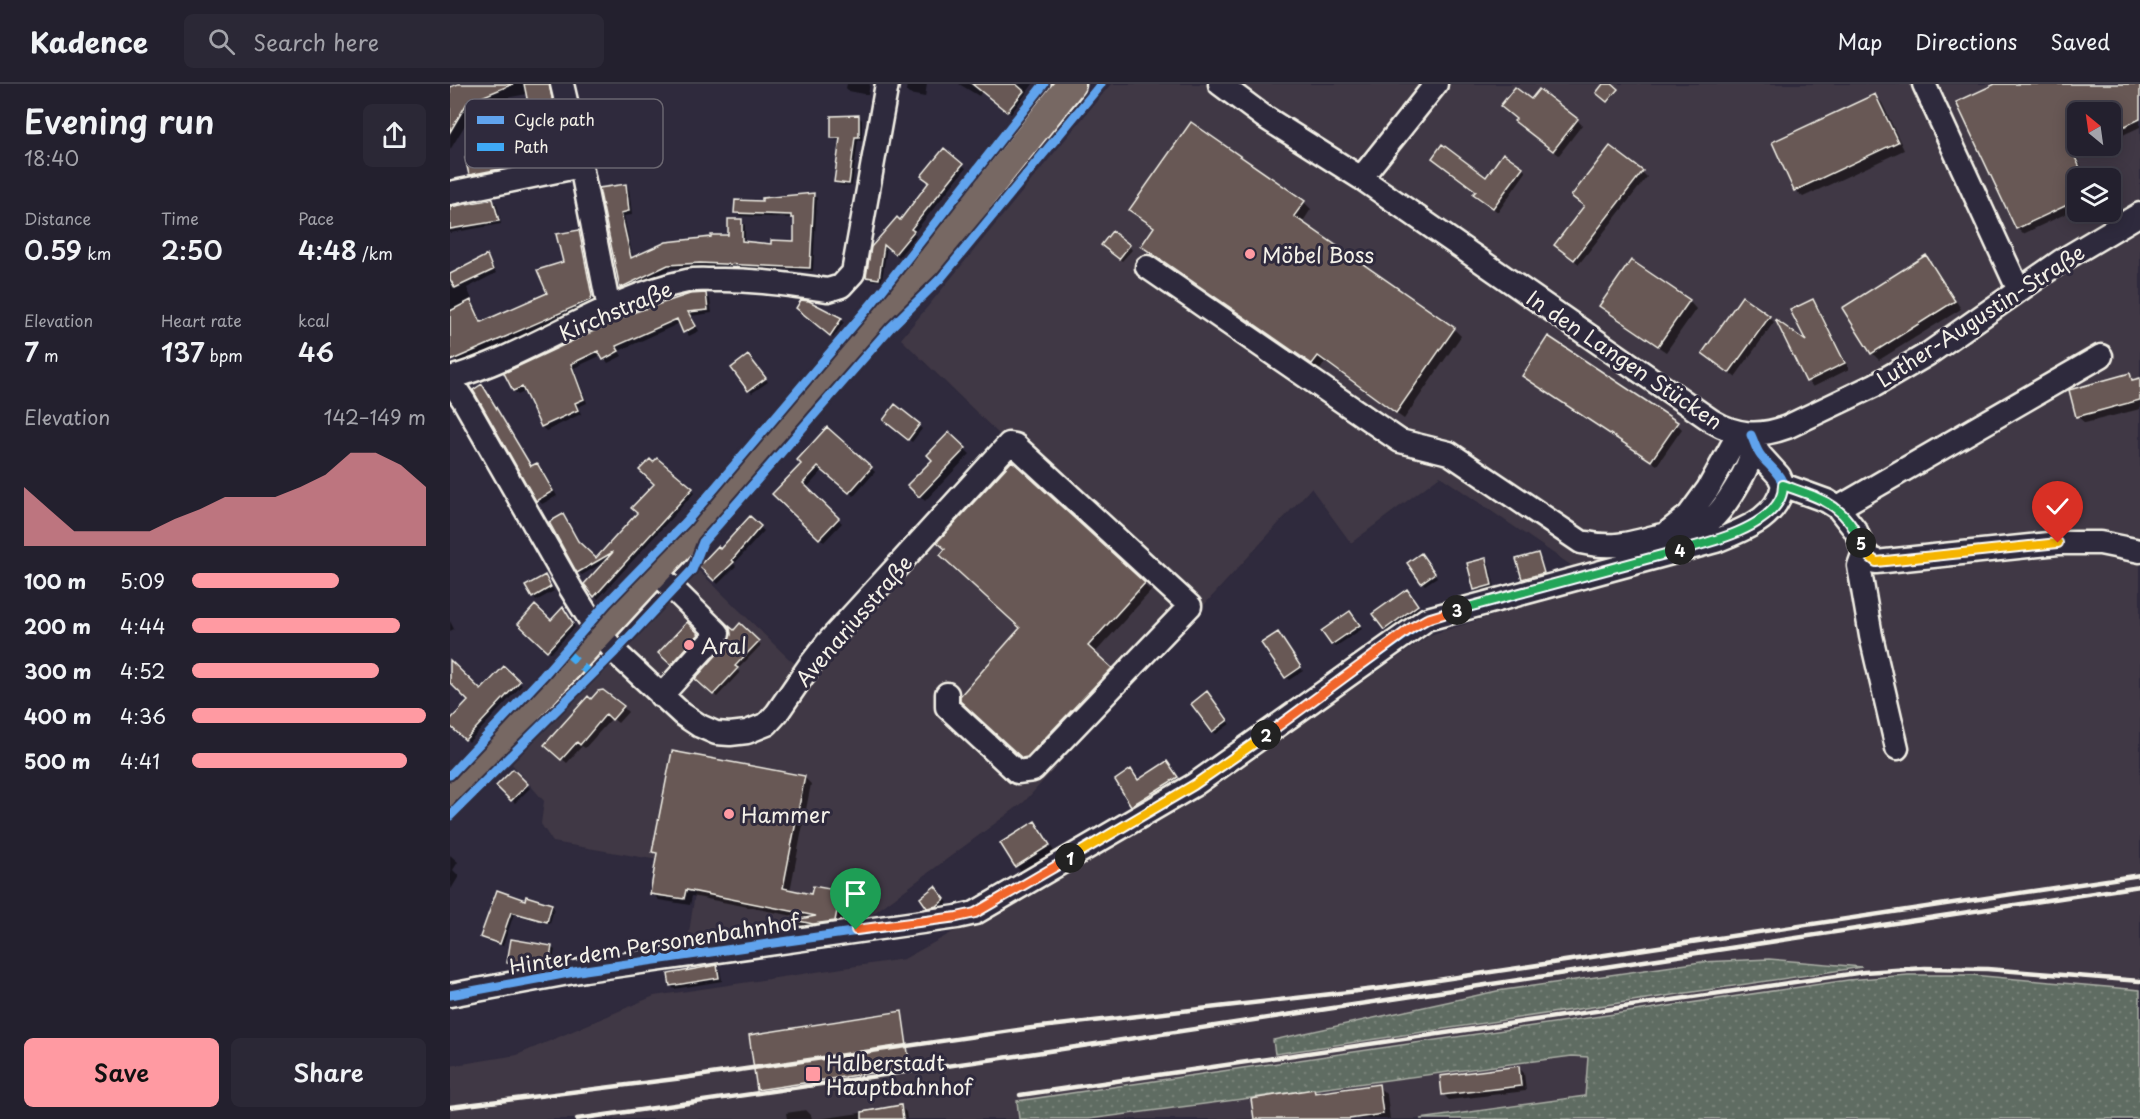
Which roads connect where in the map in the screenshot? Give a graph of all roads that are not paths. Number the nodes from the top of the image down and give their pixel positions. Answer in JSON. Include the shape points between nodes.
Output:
{"nodes":[{"id":1,"x":562,"y":84,"type":"edge"},
{"id":2,"x":887,"y":84,"type":"edge"},
{"id":3,"x":1071,"y":84,"type":"edge"},
{"id":4,"x":1220,"y":84,"type":"edge"},
{"id":5,"x":1436,"y":84,"type":"edge"},
{"id":6,"x":1924,"y":84,"type":"edge"},
{"id":7,"x":565,"y":99,"type":"edge"},
{"id":8,"x":571,"y":168,"type":"edge"},
{"id":9,"x":581,"y":168,"type":"edge"},
{"id":10,"x":1361,"y":178,"type":"junction"},
{"id":11,"x":450,"y":193,"type":"edge"},
{"id":12,"x":2140,"y":214,"type":"edge"},
{"id":13,"x":1147,"y":267,"type":"dead end"},
{"id":14,"x":2020,"y":289,"type":"junction"},
{"id":15,"x":609,"y":309,"type":"junction"},
{"id":16,"x":2100,"y":356,"type":"dead end"},
{"id":17,"x":450,"y":379,"type":"edge"},
{"id":18,"x":1745,"y":434,"type":"junction"},
{"id":19,"x":1783,"y":485,"type":"junction"},
{"id":20,"x":1838,"y":508,"type":"junction"},
{"id":21,"x":2140,"y":551,"type":"edge"},
{"id":22,"x":1864,"y":552,"type":"junction"},
{"id":23,"x":655,"y":571,"type":"junction"},
{"id":24,"x":600,"y":632,"type":"junction"},
{"id":25,"x":947,"y":694,"type":"dead end"},
{"id":26,"x":661,"y":696,"type":"junction"},
{"id":27,"x":1897,"y":748,"type":"dead end"},
{"id":28,"x":450,"y":794,"type":"edge"},
{"id":29,"x":450,"y":996,"type":"edge"}],
"edges":[{"from":1,"to":7,"type":"street"},
{"from":2,"to":15,"type":"street","name":"Kirchstraße","via":[[854,273],[841,286],[828,290],[740,279],[689,280]]},
{"from":3,"to":23,"type":"main road","via":[[912,284]]},
{"from":4,"to":10,"type":"street","name":"In den Langen Stücken"},
{"from":5,"to":10,"type":"street"},
{"from":6,"to":14,"type":"street"},
{"from":8,"to":11,"type":"street"},
{"from":9,"to":15,"type":"street"},
{"from":10,"to":18,"type":"street","name":"In den Langen Stücken","via":[[1712,421]]},
{"from":12,"to":14,"type":"street","name":"Luther-Augustin-Straße"},
{"from":13,"to":18,"type":"street","via":[[1400,441],[1449,453],[1581,542],[1602,547],[1629,544],[1687,531],[1710,520],[1748,465],[1751,454]]},
{"from":14,"to":18,"type":"street","name":"Luther-Augustin-Straße","via":[[1928,354],[1875,385],[1774,432]]},
{"from":15,"to":17,"type":"street","name":"Kirchstraße"},
{"from":16,"to":20,"type":"street"},
{"from":17,"to":24,"type":"street","name":"Avenariusstraße","via":[[571,589]]},
{"from":18,"to":19,"type":"street"},
{"from":19,"to":20,"type":"street"},
{"from":19,"to":29,"type":"street","name":"Hinter dem Personenbahnhof","via":[[1781,499],[1768,514],[1716,541],[1427,619],[1194,785],[975,913],[585,970]]},
{"from":20,"to":22,"type":"street","via":[[1856,531]]},
{"from":21,"to":22,"type":"street","via":[[2100,543],[2058,543],[1876,562]]},
{"from":22,"to":27,"type":"street","via":[[1859,566]]},
{"from":23,"to":24,"type":"main road"},
{"from":23,"to":26,"type":"street","via":[[718,633]]},
{"from":24,"to":26,"type":"street","name":"Avenariusstraße"},
{"from":24,"to":28,"type":"main road"},
{"from":25,"to":26,"type":"street","name":"Avenariusstraße","via":[[947,707],[1017,772],[1033,770],[1190,606],[1015,445],[1009,444],[827,643],[767,724],[747,732],[716,733],[700,726]]}]}
